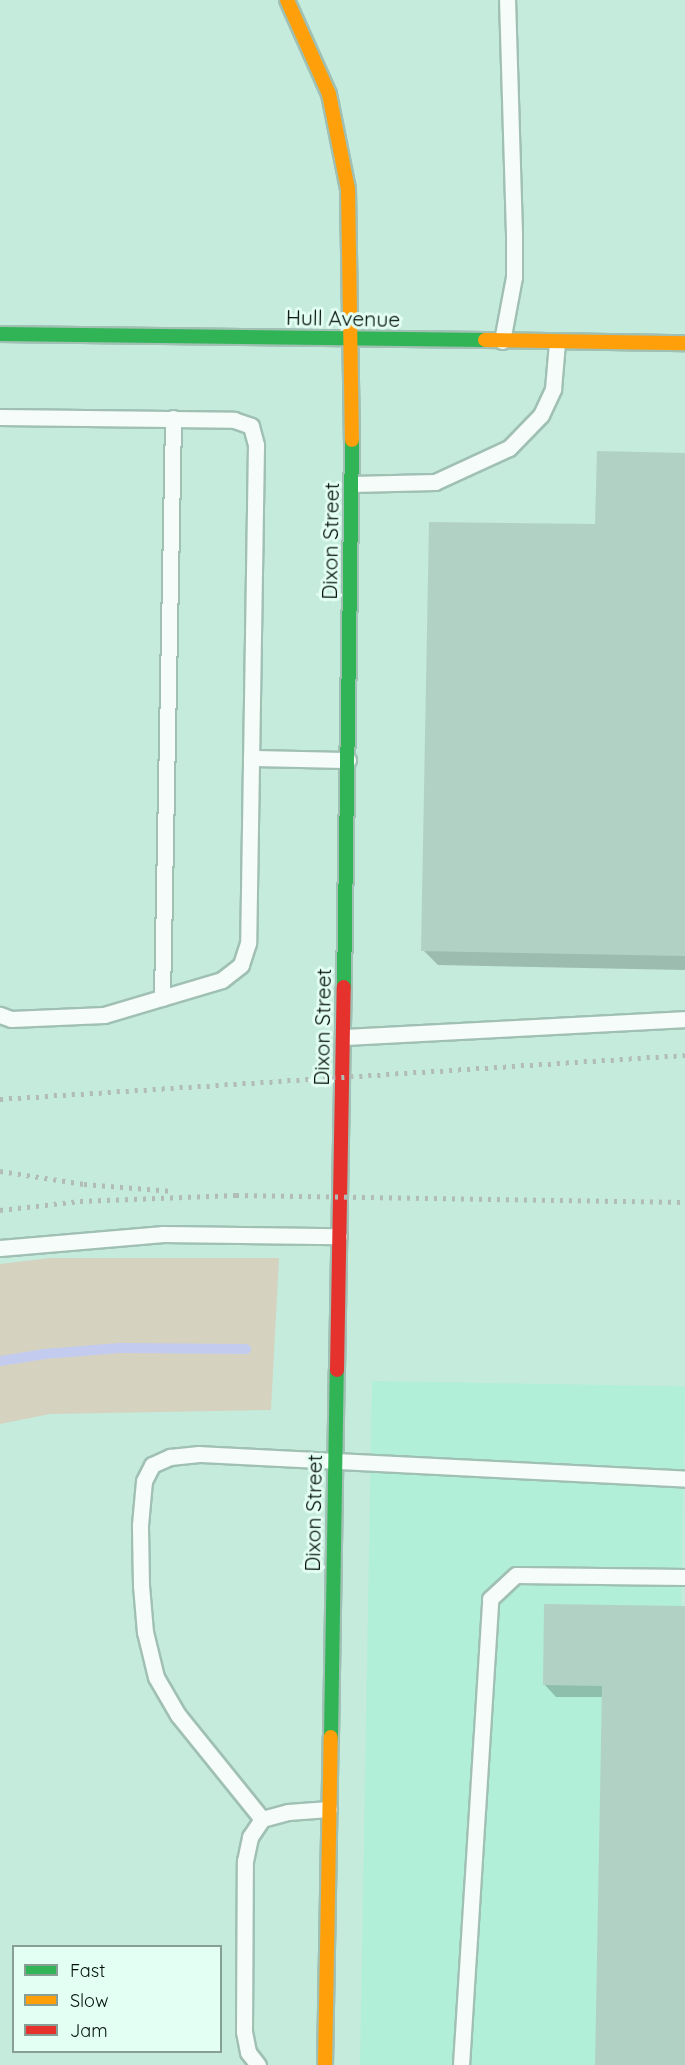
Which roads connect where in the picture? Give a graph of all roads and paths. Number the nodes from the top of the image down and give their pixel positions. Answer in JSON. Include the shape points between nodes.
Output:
{"nodes":[{"id":1,"x":287,"y":0,"type":"edge"},
{"id":2,"x":507,"y":0,"type":"edge"},
{"id":3,"x":0,"y":334,"type":"edge"},
{"id":4,"x":351,"y":339,"type":"junction"},
{"id":5,"x":502,"y":341,"type":"junction"},
{"id":6,"x":557,"y":342,"type":"junction"},
{"id":7,"x":685,"y":343,"type":"edge"},
{"id":8,"x":0,"y":417,"type":"edge"},
{"id":9,"x":173,"y":418,"type":"junction"},
{"id":10,"x":352,"y":484,"type":"junction"},
{"id":11,"x":251,"y":758,"type":"junction"},
{"id":12,"x":348,"y":760,"type":"junction"},
{"id":13,"x":162,"y":998,"type":"junction"},
{"id":14,"x":0,"y":1015,"type":"edge"},
{"id":15,"x":685,"y":1019,"type":"edge"},
{"id":16,"x":343,"y":1037,"type":"junction"},
{"id":17,"x":339,"y":1236,"type":"junction"},
{"id":18,"x":0,"y":1248,"type":"edge"},
{"id":19,"x":335,"y":1460,"type":"junction"},
{"id":20,"x":685,"y":1479,"type":"edge"},
{"id":21,"x":685,"y":1577,"type":"edge"},
{"id":22,"x":329,"y":1809,"type":"junction"},
{"id":23,"x":262,"y":1819,"type":"junction"},
{"id":24,"x":258,"y":2065,"type":"edge"},
{"id":25,"x":325,"y":2065,"type":"edge"},
{"id":26,"x":461,"y":2065,"type":"edge"}],
"edges":[{"from":1,"to":4,"type":"street","name":"Dixon Street","via":[[328,94],[348,189]]},
{"from":2,"to":5,"type":"lane","via":[[514,277]]},
{"from":3,"to":4,"type":"street","name":"Hull Avenue"},
{"from":4,"to":5,"type":"street","name":"Hull Avenue"},
{"from":4,"to":10,"type":"street","name":"Dixon Street"},
{"from":5,"to":6,"type":"street","name":"Hull Avenue"},
{"from":6,"to":7,"type":"street","name":"Hull Avenue"},
{"from":6,"to":10,"type":"lane","via":[[553,389],[541,415],[508,448],[435,482]]},
{"from":8,"to":9,"type":"lane"},
{"from":9,"to":11,"type":"lane","via":[[234,420],[251,426],[256,445]]},
{"from":9,"to":13,"type":"lane"},
{"from":10,"to":12,"type":"street","name":"Dixon Street"},
{"from":11,"to":12,"type":"lane"},
{"from":11,"to":13,"type":"lane","via":[[248,943],[241,965],[222,980]]},
{"from":12,"to":16,"type":"street","name":"Dixon Street"},
{"from":13,"to":14,"type":"lane","via":[[104,1015],[11,1019]]},
{"from":15,"to":16,"type":"lane"},
{"from":16,"to":17,"type":"street","name":"Dixon Street"},
{"from":17,"to":18,"type":"lane","via":[[163,1234]]},
{"from":17,"to":19,"type":"street","name":"Dixon Street"},
{"from":19,"to":20,"type":"lane"},
{"from":19,"to":22,"type":"street","name":"Dixon Street"},
{"from":19,"to":23,"type":"lane","via":[[179,1456],[152,1465],[144,1481],[141,1585],[145,1632],[156,1677],[178,1715]]},
{"from":21,"to":26,"type":"lane","via":[[516,1575],[490,1599]]},
{"from":22,"to":23,"type":"lane","via":[[288,1812]]},
{"from":22,"to":25,"type":"street","name":"Dixon Street"},
{"from":23,"to":24,"type":"lane","via":[[250,1838],[245,1861],[244,2032],[248,2052]]}]}
